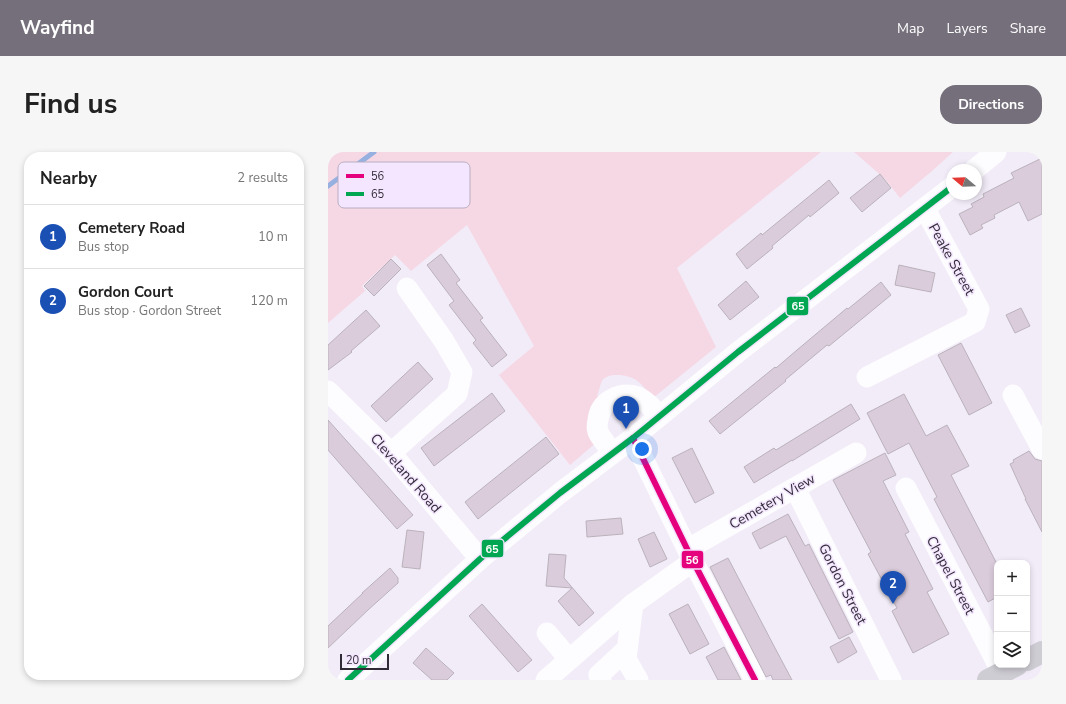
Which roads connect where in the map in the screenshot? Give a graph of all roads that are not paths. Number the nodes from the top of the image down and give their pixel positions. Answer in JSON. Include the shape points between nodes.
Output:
{"nodes":[{"id":1,"x":996,"y":152,"type":"edge"},
{"id":2,"x":981,"y":164,"type":"edge"},
{"id":3,"x":946,"y":192,"type":"edge"},
{"id":4,"x":925,"y":209,"type":"junction"},
{"id":5,"x":407,"y":288,"type":"dead end"},
{"id":6,"x":867,"y":377,"type":"dead end"},
{"id":7,"x":328,"y":391,"type":"edge"},
{"id":8,"x":1013,"y":395,"type":"dead end"},
{"id":9,"x":659,"y":416,"type":"junction"},
{"id":10,"x":633,"y":438,"type":"junction"},
{"id":11,"x":1042,"y":449,"type":"edge"},
{"id":12,"x":391,"y":453,"type":"junction"},
{"id":13,"x":613,"y":453,"type":"junction"},
{"id":14,"x":856,"y":453,"type":"dead end"},
{"id":15,"x":795,"y":488,"type":"junction"},
{"id":16,"x":906,"y":488,"type":"dead end"},
{"id":17,"x":690,"y":555,"type":"junction"},
{"id":18,"x":480,"y":559,"type":"junction"},
{"id":19,"x":633,"y":604,"type":"junction"},
{"id":20,"x":547,"y":633,"type":"dead end"},
{"id":21,"x":627,"y":649,"type":"junction"},
{"id":22,"x":1042,"y":652,"type":"edge"},
{"id":23,"x":1030,"y":658,"type":"edge"},
{"id":24,"x":569,"y":659,"type":"junction"},
{"id":25,"x":1000,"y":669,"type":"edge"},
{"id":26,"x":348,"y":680,"type":"edge"},
{"id":27,"x":546,"y":680,"type":"edge"},
{"id":28,"x":601,"y":680,"type":"edge"},
{"id":29,"x":638,"y":680,"type":"edge"},
{"id":30,"x":755,"y":680,"type":"edge"},
{"id":31,"x":891,"y":680,"type":"edge"}],
"edges":[{"from":1,"to":2,"type":"street"},
{"from":3,"to":4,"type":"street"},
{"from":4,"to":6,"type":"street","name":"Peake Street","via":[[979,309],[975,322]]},
{"from":4,"to":9,"type":"street"},
{"from":5,"to":12,"type":"street","via":[[462,372],[456,394]]},
{"from":7,"to":12,"type":"street","name":"Cleveland Road"},
{"from":8,"to":11,"type":"street"},
{"from":9,"to":10,"type":"street"},
{"from":9,"to":13,"type":"street","via":[[647,403],[634,396],[620,396],[605,403],[598,418],[598,432]]},
{"from":10,"to":13,"type":"street"},
{"from":10,"to":17,"type":"street"},
{"from":12,"to":18,"type":"street","name":"Cleveland Road"},
{"from":13,"to":18,"type":"street"},
{"from":14,"to":15,"type":"street","name":"Cemetery View"},
{"from":15,"to":17,"type":"street","name":"Cemetery View"},
{"from":15,"to":31,"type":"street","name":"Gordon Street"},
{"from":16,"to":25,"type":"street","name":"Chapel Street"},
{"from":17,"to":19,"type":"street","name":"Cemetery View"},
{"from":17,"to":30,"type":"street"},
{"from":18,"to":26,"type":"street"},
{"from":19,"to":21,"type":"street"},
{"from":19,"to":24,"type":"street","name":"Cemetery View"},
{"from":20,"to":24,"type":"street"},
{"from":21,"to":28,"type":"street","via":[[599,675]]},
{"from":21,"to":29,"type":"street","via":[[626,658]]},
{"from":22,"to":23,"type":"main road"},
{"from":24,"to":27,"type":"street","name":"Cemetery View"}]}
